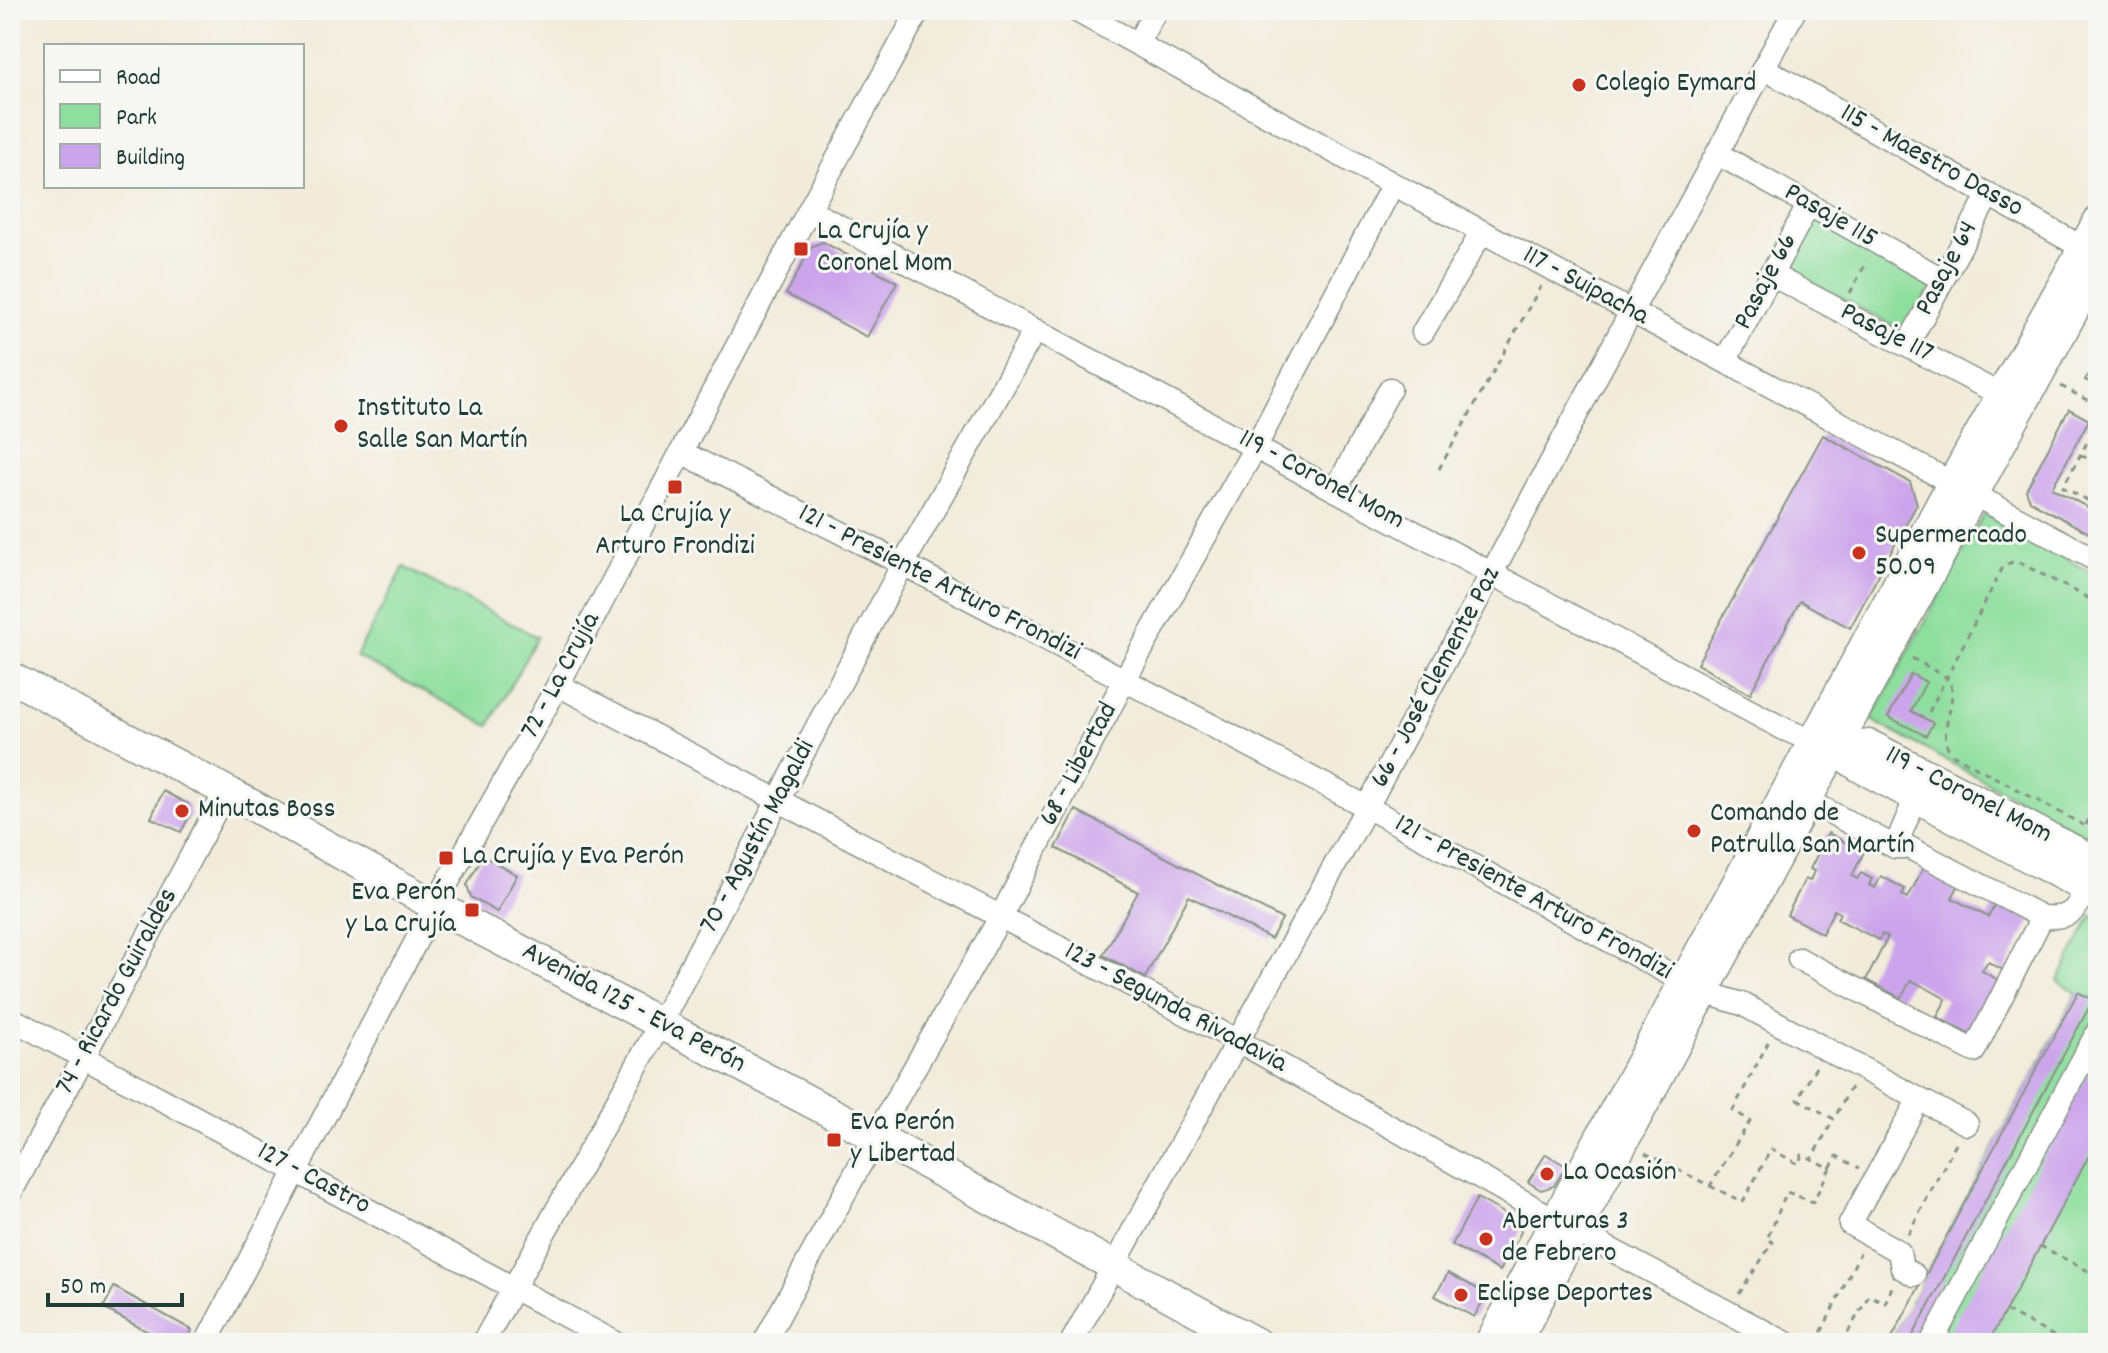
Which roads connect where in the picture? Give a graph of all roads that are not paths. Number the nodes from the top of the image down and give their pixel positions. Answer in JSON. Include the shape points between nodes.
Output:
{"nodes":[{"id":1,"x":919,"y":10,"type":"edge"},
{"id":2,"x":1075,"y":10,"type":"edge"},
{"id":3,"x":1156,"y":10,"type":"edge"},
{"id":4,"x":1795,"y":10,"type":"edge"},
{"id":5,"x":1137,"y":44,"type":"junction"},
{"id":6,"x":1763,"y":68,"type":"junction"},
{"id":7,"x":1718,"y":154,"type":"junction"},
{"id":8,"x":1393,"y":184,"type":"junction"},
{"id":9,"x":1989,"y":194,"type":"junction"},
{"id":10,"x":1809,"y":204,"type":"junction"},
{"id":11,"x":809,"y":210,"type":"junction"},
{"id":12,"x":1482,"y":232,"type":"junction"},
{"id":13,"x":2094,"y":248,"type":"edge"},
{"id":14,"x":1770,"y":274,"type":"junction"},
{"id":15,"x":1942,"y":279,"type":"junction"},
{"id":16,"x":1631,"y":312,"type":"junction"},
{"id":17,"x":1035,"y":330,"type":"junction"},
{"id":18,"x":1423,"y":332,"type":"dead end"},
{"id":19,"x":1908,"y":344,"type":"junction"},
{"id":20,"x":1725,"y":361,"type":"junction"},
{"id":21,"x":1390,"y":389,"type":"dead end"},
{"id":22,"x":2001,"y":395,"type":"junction"},
{"id":23,"x":1256,"y":446,"type":"junction"},
{"id":24,"x":681,"y":452,"type":"junction"},
{"id":25,"x":1963,"y":488,"type":"junction"},
{"id":26,"x":1336,"y":489,"type":"junction"},
{"id":27,"x":2098,"y":561,"type":"edge"},
{"id":28,"x":903,"y":564,"type":"junction"},
{"id":29,"x":1493,"y":574,"type":"junction"},
{"id":30,"x":10,"y":677,"type":"edge"},
{"id":31,"x":1125,"y":679,"type":"junction"},
{"id":32,"x":558,"y":685,"type":"junction"},
{"id":33,"x":1824,"y":746,"type":"junction"},
{"id":34,"x":226,"y":791,"type":"junction"},
{"id":35,"x":1916,"y":797,"type":"junction"},
{"id":36,"x":1807,"y":800,"type":"junction"},
{"id":37,"x":779,"y":801,"type":"junction"},
{"id":38,"x":1367,"y":807,"type":"junction"},
{"id":39,"x":1895,"y":847,"type":"junction"},
{"id":40,"x":2088,"y":864,"type":"edge"},
{"id":41,"x":435,"y":905,"type":"junction"},
{"id":42,"x":1001,"y":916,"type":"junction"},
{"id":43,"x":2042,"y":917,"type":"junction"},
{"id":44,"x":1799,"y":959,"type":"dead end"},
{"id":45,"x":1694,"y":987,"type":"junction"},
{"id":46,"x":10,"y":1018,"type":"edge"},
{"id":47,"x":660,"y":1024,"type":"junction"},
{"id":48,"x":2098,"y":1031,"type":"edge"},
{"id":49,"x":1238,"y":1041,"type":"junction"},
{"id":50,"x":83,"y":1056,"type":"junction"},
{"id":51,"x":1919,"y":1099,"type":"junction"},
{"id":52,"x":1967,"y":1124,"type":"road end"},
{"id":53,"x":875,"y":1137,"type":"junction"},
{"id":54,"x":297,"y":1171,"type":"junction"},
{"id":55,"x":10,"y":1194,"type":"edge"},
{"id":56,"x":1565,"y":1224,"type":"junction"},
{"id":57,"x":1905,"y":1265,"type":"road end"},
{"id":58,"x":1112,"y":1266,"type":"junction"},
{"id":59,"x":513,"y":1289,"type":"junction"},
{"id":60,"x":1777,"y":1341,"type":"edge"},
{"id":61,"x":206,"y":1343,"type":"edge"},
{"id":62,"x":483,"y":1343,"type":"edge"},
{"id":63,"x":616,"y":1343,"type":"edge"},
{"id":64,"x":764,"y":1343,"type":"edge"},
{"id":65,"x":1071,"y":1343,"type":"edge"},
{"id":66,"x":1256,"y":1343,"type":"edge"},
{"id":67,"x":1490,"y":1343,"type":"edge"},
{"id":68,"x":1515,"y":1343,"type":"edge"},
{"id":69,"x":1931,"y":1343,"type":"edge"}],
"edges":[{"from":1,"to":11,"type":"street","name":"72 - La Crujía"},
{"from":2,"to":5,"type":"street","name":"117 - Suipacha"},
{"from":3,"to":5,"type":"street"},
{"from":4,"to":6,"type":"street","name":"66 - José Clemente Paz"},
{"from":5,"to":8,"type":"street","name":"117 - Suipacha"},
{"from":6,"to":7,"type":"street","name":"66 - José Clemente Paz"},
{"from":6,"to":9,"type":"street","name":"115 - Maestro Dasso"},
{"from":7,"to":10,"type":"street","name":"Pasaje 115"},
{"from":7,"to":16,"type":"street","name":"66 - José Clemente Paz"},
{"from":8,"to":12,"type":"street","name":"117 - Suipacha"},
{"from":8,"to":23,"type":"street","name":"68 - Libertad"},
{"from":9,"to":13,"type":"street","name":"115 - Maestro Dasso"},
{"from":9,"to":15,"type":"street","name":"Pasaje 64"},
{"from":10,"to":14,"type":"street","name":"Pasaje 66"},
{"from":10,"to":15,"type":"street","name":"Pasaje 115"},
{"from":11,"to":17,"type":"street","name":"119 - Coronel Mom"},
{"from":11,"to":24,"type":"street","name":"72 - La Crujía"},
{"from":12,"to":16,"type":"street","name":"117 - Suipacha"},
{"from":12,"to":18,"type":"street"},
{"from":13,"to":22,"type":"main road"},
{"from":13,"to":25,"type":"main road"},
{"from":14,"to":19,"type":"street","name":"Pasaje 117"},
{"from":14,"to":20,"type":"street","name":"Pasaje 66"},
{"from":15,"to":19,"type":"street","name":"Pasaje 64"},
{"from":16,"to":20,"type":"street","name":"117 - Suipacha"},
{"from":16,"to":29,"type":"street","name":"66 - José Clemente Paz"},
{"from":17,"to":23,"type":"street","name":"119 - Coronel Mom"},
{"from":17,"to":28,"type":"street","name":"70 - Agustín Magaldi"},
{"from":19,"to":22,"type":"street","name":"Pasaje 117"},
{"from":20,"to":25,"type":"street","name":"117 - Suipacha"},
{"from":21,"to":26,"type":"street"},
{"from":22,"to":25,"type":"main road"},
{"from":23,"to":26,"type":"street","name":"119 - Coronel Mom"},
{"from":23,"to":31,"type":"street","name":"68 - Libertad"},
{"from":24,"to":28,"type":"street","name":"121 - Presiente Arturo Frondizi"},
{"from":24,"to":32,"type":"street","name":"72 - La Crujía"},
{"from":25,"to":27,"type":"street","name":"117 - Suipacha"},
{"from":25,"to":33,"type":"main road"},
{"from":25,"to":33,"type":"main road","via":[[1891,646]]},
{"from":26,"to":29,"type":"street","name":"119 - Coronel Mom"},
{"from":28,"to":31,"type":"street","name":"121 - Presiente Arturo Frondizi"},
{"from":28,"to":37,"type":"street","name":"70 - Agustín Magaldi"},
{"from":29,"to":33,"type":"street","name":"119 - Coronel Mom"},
{"from":29,"to":38,"type":"street","name":"66 - José Clemente Paz"},
{"from":30,"to":34,"type":"main road","name":"Avenida 125 - Eva Perón"},
{"from":31,"to":38,"type":"street","name":"121 - Presiente Arturo Frondizi"},
{"from":31,"to":42,"type":"street","name":"68 - Libertad"},
{"from":32,"to":37,"type":"street","name":"123 - Segunda Rivadavia"},
{"from":32,"to":41,"type":"street","name":"72 - La Crujía"},
{"from":33,"to":35,"type":"main road","name":"119 - Coronel Mom"},
{"from":33,"to":36,"type":"main road"},
{"from":33,"to":40,"type":"main road","name":"119 - Coronel Mom","via":[[1869,745]]},
{"from":33,"to":45,"type":"main road"},
{"from":34,"to":41,"type":"main road","name":"Avenida 125 - Eva Perón"},
{"from":34,"to":50,"type":"street","name":"74 - Ricardo Guiraldes"},
{"from":35,"to":39,"type":"street"},
{"from":35,"to":40,"type":"main road","name":"119 - Coronel Mom"},
{"from":36,"to":39,"type":"street"},
{"from":36,"to":45,"type":"main road"},
{"from":37,"to":42,"type":"street","name":"123 - Segunda Rivadavia"},
{"from":37,"to":47,"type":"street","name":"70 - Agustín Magaldi"},
{"from":38,"to":45,"type":"street","name":"121 - Presiente Arturo Frondizi"},
{"from":38,"to":49,"type":"street","name":"66 - José Clemente Paz"},
{"from":39,"to":43,"type":"street","via":[[1908,847]]},
{"from":40,"to":43,"type":"street","via":[[2072,913]]},
{"from":41,"to":47,"type":"main road","name":"Avenida 125 - Eva Perón"},
{"from":41,"to":54,"type":"street","name":"72 - La Crujía"},
{"from":42,"to":49,"type":"street","name":"123 - Segunda Rivadavia"},
{"from":42,"to":53,"type":"street","name":"68 - Libertad"},
{"from":43,"to":44,"type":"street","via":[[1974,1051]]},
{"from":45,"to":51,"type":"street","name":"121 - Presiente Arturo Frondizi","via":[[1742,1004]]},
{"from":45,"to":56,"type":"main road"},
{"from":46,"to":50,"type":"street","name":"127 - Castro"},
{"from":47,"to":53,"type":"main road","name":"Avenida 125 - Eva Perón"},
{"from":47,"to":59,"type":"street","name":"70 - Agustín Magaldi"},
{"from":48,"to":69,"type":"street"},
{"from":49,"to":56,"type":"street","name":"123 - Segunda Rivadavia"},
{"from":49,"to":58,"type":"street","name":"66 - José Clemente Paz"},
{"from":50,"to":54,"type":"street","name":"127 - Castro"},
{"from":50,"to":55,"type":"street","name":"74 - Ricardo Guiraldes"},
{"from":51,"to":52,"type":"street","name":"121 - Presiente Arturo Frondizi"},
{"from":51,"to":57,"type":"street","via":[[1850,1224]]},
{"from":53,"to":58,"type":"main road","name":"Avenida 125 - Eva Perón"},
{"from":53,"to":64,"type":"street","name":"68 - Libertad"},
{"from":54,"to":59,"type":"street","name":"127 - Castro"},
{"from":54,"to":61,"type":"street","name":"72 - La Crujía"},
{"from":56,"to":60,"type":"street","name":"123 - Segunda Rivadavia"},
{"from":56,"to":67,"type":"main road"},
{"from":56,"to":68,"type":"main road"},
{"from":58,"to":65,"type":"street","name":"66 - José Clemente Paz"},
{"from":58,"to":66,"type":"main road","name":"Avenida 125 - Eva Perón"},
{"from":59,"to":62,"type":"street","name":"70 - Agustín Magaldi"},
{"from":59,"to":63,"type":"street","name":"127 - Castro"}]}
